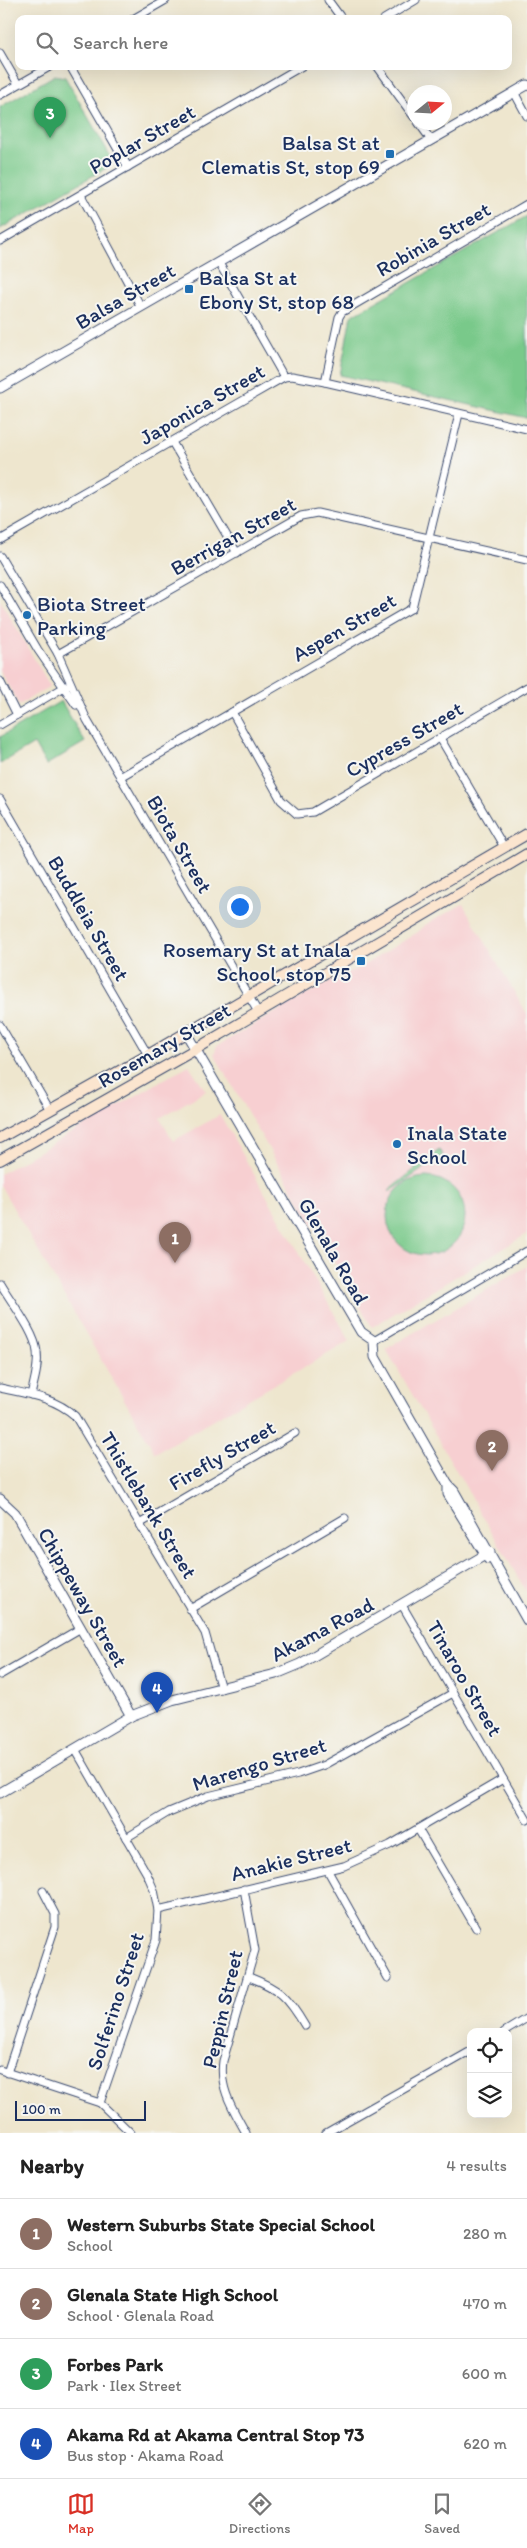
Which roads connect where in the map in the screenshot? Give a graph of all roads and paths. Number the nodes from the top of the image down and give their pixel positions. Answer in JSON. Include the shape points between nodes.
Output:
{"nodes":[{"id":1,"x":166,"y":0,"type":"edge"},
{"id":2,"x":328,"y":0,"type":"edge"},
{"id":3,"x":416,"y":0,"type":"edge"},
{"id":4,"x":140,"y":15,"type":"edge"},
{"id":5,"x":339,"y":15,"type":"edge"},
{"id":6,"x":391,"y":15,"type":"edge"},
{"id":7,"x":0,"y":53,"type":"edge"},
{"id":8,"x":44,"y":70,"type":"edge"},
{"id":9,"x":72,"y":70,"type":"edge"},
{"id":10,"x":295,"y":70,"type":"edge"},
{"id":11,"x":380,"y":70,"type":"edge"},
{"id":12,"x":18,"y":84,"type":"junction"},
{"id":13,"x":527,"y":85,"type":"edge"},
{"id":14,"x":514,"y":92,"type":"junction"},
{"id":15,"x":0,"y":95,"type":"edge"},
{"id":16,"x":407,"y":107,"type":"edge"},
{"id":17,"x":527,"y":116,"type":"edge"},
{"id":18,"x":424,"y":130,"type":"edge"},
{"id":19,"x":431,"y":140,"type":"junction"},
{"id":20,"x":128,"y":167,"type":"junction"},
{"id":21,"x":81,"y":195,"type":"junction"},
{"id":22,"x":527,"y":204,"type":"edge"},
{"id":23,"x":0,"y":241,"type":"edge"},
{"id":24,"x":220,"y":263,"type":"junction"},
{"id":25,"x":141,"y":307,"type":"junction"},
{"id":26,"x":284,"y":377,"type":"junction"},
{"id":27,"x":325,"y":382,"type":"junction"},
{"id":28,"x":0,"y":388,"type":"edge"},
{"id":29,"x":459,"y":414,"type":"junction"},
{"id":30,"x":527,"y":429,"type":"edge"},
{"id":31,"x":172,"y":442,"type":"junction"},
{"id":32,"x":428,"y":538,"type":"junction"},
{"id":33,"x":0,"y":540,"type":"edge"},
{"id":34,"x":237,"y":553,"type":"junction"},
{"id":35,"x":0,"y":556,"type":"edge"},
{"id":36,"x":527,"y":560,"type":"edge"},
{"id":37,"x":0,"y":586,"type":"edge"},
{"id":38,"x":58,"y":654,"type":"junction"},
{"id":39,"x":0,"y":682,"type":"edge"},
{"id":40,"x":67,"y":685,"type":"junction"},
{"id":41,"x":527,"y":687,"type":"edge"},
{"id":42,"x":232,"y":712,"type":"junction"},
{"id":43,"x":17,"y":715,"type":"junction"},
{"id":44,"x":0,"y":725,"type":"edge"},
{"id":45,"x":440,"y":738,"type":"junction"},
{"id":46,"x":120,"y":777,"type":"junction"},
{"id":47,"x":0,"y":799,"type":"edge"},
{"id":48,"x":527,"y":834,"type":"edge"},
{"id":49,"x":504,"y":847,"type":"junction"},
{"id":50,"x":527,"y":854,"type":"edge"},
{"id":51,"x":248,"y":996,"type":"junction"},
{"id":52,"x":258,"y":1012,"type":"junction"},
{"id":53,"x":0,"y":1025,"type":"edge"},
{"id":54,"x":186,"y":1033,"type":"junction"},
{"id":55,"x":196,"y":1049,"type":"junction"},
{"id":56,"x":148,"y":1055,"type":"junction"},
{"id":57,"x":50,"y":1110,"type":"junction"},
{"id":58,"x":0,"y":1138,"type":"edge"},
{"id":59,"x":0,"y":1160,"type":"edge"},
{"id":60,"x":527,"y":1251,"type":"edge"},
{"id":61,"x":0,"y":1283,"type":"edge"},
{"id":62,"x":374,"y":1341,"type":"junction"},
{"id":63,"x":0,"y":1388,"type":"edge"},
{"id":64,"x":31,"y":1395,"type":"junction"},
{"id":65,"x":295,"y":1433,"type":"dead end"},
{"id":66,"x":0,"y":1499,"type":"edge"},
{"id":67,"x":345,"y":1518,"type":"dead end"},
{"id":68,"x":141,"y":1523,"type":"junction"},
{"id":69,"x":488,"y":1553,"type":"junction"},
{"id":70,"x":402,"y":1605,"type":"junction"},
{"id":71,"x":190,"y":1609,"type":"junction"},
{"id":72,"x":527,"y":1620,"type":"edge"},
{"id":73,"x":81,"y":1628,"type":"junction"},
{"id":74,"x":0,"y":1675,"type":"edge"},
{"id":75,"x":220,"y":1689,"type":"junction"},
{"id":76,"x":453,"y":1693,"type":"junction"},
{"id":77,"x":131,"y":1716,"type":"junction"},
{"id":78,"x":75,"y":1749,"type":"junction"},
{"id":79,"x":503,"y":1779,"type":"junction"},
{"id":80,"x":0,"y":1793,"type":"edge"},
{"id":81,"x":527,"y":1820,"type":"edge"},
{"id":82,"x":418,"y":1829,"type":"junction"},
{"id":83,"x":126,"y":1838,"type":"junction"},
{"id":84,"x":328,"y":1871,"type":"junction"},
{"id":85,"x":244,"y":1889,"type":"junction"},
{"id":86,"x":43,"y":1891,"type":"dead end"},
{"id":87,"x":158,"y":1910,"type":"junction"},
{"id":88,"x":476,"y":1928,"type":"dead end"},
{"id":89,"x":249,"y":1977,"type":"junction"},
{"id":90,"x":388,"y":1978,"type":"dead end"},
{"id":91,"x":527,"y":2018,"type":"edge"},
{"id":92,"x":305,"y":2026,"type":"dead end"},
{"id":93,"x":511,"y":2028,"type":"edge"},
{"id":94,"x":467,"y":2053,"type":"edge"},
{"id":95,"x":4,"y":2072,"type":"edge"},
{"id":96,"x":100,"y":2104,"type":"junction"},
{"id":97,"x":131,"y":2133,"type":"edge"},
{"id":98,"x":246,"y":2133,"type":"edge"},
{"id":99,"x":326,"y":2133,"type":"edge"}],
"edges":[{"from":1,"to":4,"type":"street"},
{"from":2,"to":5,"type":"street"},
{"from":3,"to":6,"type":"street"},
{"from":7,"to":12,"type":"street"},
{"from":8,"to":12,"type":"street"},
{"from":9,"to":20,"type":"street"},
{"from":10,"to":20,"type":"street","name":"Poplar Street"},
{"from":11,"to":16,"type":"street"},
{"from":12,"to":15,"type":"street"},
{"from":13,"to":14,"type":"street","name":"Balsa Street"},
{"from":14,"to":17,"type":"street"},
{"from":14,"to":19,"type":"street","name":"Balsa Street"},
{"from":18,"to":19,"type":"street"},
{"from":19,"to":24,"type":"street","name":"Balsa Street"},
{"from":20,"to":21,"type":"street","name":"Poplar Street"},
{"from":21,"to":23,"type":"street","name":"Poplar Street"},
{"from":21,"to":25,"type":"street"},
{"from":22,"to":27,"type":"street","name":"Robinia Street","via":[[342,312]]},
{"from":24,"to":25,"type":"street","name":"Balsa Street"},
{"from":24,"to":26,"type":"street"},
{"from":25,"to":28,"type":"street","name":"Balsa Street"},
{"from":26,"to":27,"type":"street","name":"Japonica Street"},
{"from":26,"to":31,"type":"street","name":"Japonica Street"},
{"from":27,"to":29,"type":"street","name":"Japonica Street"},
{"from":29,"to":30,"type":"street","name":"Japonica Street"},
{"from":29,"to":32,"type":"street","name":"Aspen Street"},
{"from":31,"to":33,"type":"street","name":"Japonica Street"},
{"from":31,"to":34,"type":"street"},
{"from":32,"to":34,"type":"street","name":"Berrigan Street","via":[[317,513],[301,516]]},
{"from":32,"to":36,"type":"street","name":"Berrigan Street"},
{"from":32,"to":42,"type":"street","name":"Aspen Street","via":[[412,608]]},
{"from":34,"to":38,"type":"street","name":"Berrigan Street"},
{"from":35,"to":38,"type":"street","name":"Biota Street"},
{"from":37,"to":40,"type":"street","name":"Biota Street"},
{"from":38,"to":40,"type":"street","name":"Biota Street"},
{"from":39,"to":43,"type":"street"},
{"from":40,"to":43,"type":"street"},
{"from":40,"to":46,"type":"street","name":"Biota Street"},
{"from":41,"to":45,"type":"street","name":"Cypress Street"},
{"from":42,"to":45,"type":"street","name":"Cypress Street","via":[[280,800],[296,814],[313,812]]},
{"from":42,"to":46,"type":"street","name":"Aspen Street"},
{"from":43,"to":44,"type":"street"},
{"from":45,"to":49,"type":"street"},
{"from":46,"to":51,"type":"street","name":"Biota Street"},
{"from":47,"to":56,"type":"street","name":"Buddleia Street"},
{"from":48,"to":49,"type":"main road","name":"Rosemary Street"},
{"from":49,"to":51,"type":"main road","name":"Rosemary Street"},
{"from":50,"to":52,"type":"main road","name":"Rosemary Street"},
{"from":51,"to":52,"type":"street","name":"Biota Street"},
{"from":51,"to":54,"type":"main road","name":"Rosemary Street"},
{"from":52,"to":55,"type":"main road","name":"Rosemary Street"},
{"from":53,"to":57,"type":"street"},
{"from":54,"to":55,"type":"street","name":"Glenala Road"},
{"from":54,"to":56,"type":"main road","name":"Rosemary Street"},
{"from":55,"to":59,"type":"main road","name":"Rosemary Street"},
{"from":55,"to":62,"type":"street","name":"Glenala Road","via":[[361,1332]]},
{"from":56,"to":57,"type":"main road","name":"Rosemary Street"},
{"from":57,"to":58,"type":"main road","name":"Rosemary Street"},
{"from":60,"to":62,"type":"street"},
{"from":61,"to":64,"type":"street","via":[[37,1351],[38,1365]]},
{"from":62,"to":69,"type":"street","via":[[375,1356],[448,1486],[448,1494]]},
{"from":63,"to":64,"type":"street","name":"Thistlebank Street"},
{"from":64,"to":68,"type":"street","name":"Thistlebank Street","via":[[52,1400],[76,1416]]},
{"from":65,"to":68,"type":"street","name":"Firefly Street"},
{"from":66,"to":73,"type":"street","name":"Chippeway Street","via":[[15,1513]]},
{"from":67,"to":71,"type":"street"},
{"from":68,"to":71,"type":"street","name":"Thistlebank Street"},
{"from":69,"to":70,"type":"street","name":"Akama Road"},
{"from":69,"to":72,"type":"street"},
{"from":70,"to":75,"type":"street","name":"Akama Road","via":[[300,1664]]},
{"from":70,"to":76,"type":"street","name":"Tinaroo Street"},
{"from":71,"to":75,"type":"street","name":"Thistlebank Street","via":[[210,1646]]},
{"from":73,"to":74,"type":"street"},
{"from":73,"to":77,"type":"street","name":"Chippeway Street"},
{"from":75,"to":77,"type":"street","name":"Akama Road","via":[[172,1700]]},
{"from":76,"to":79,"type":"street","name":"Tinaroo Street"},
{"from":76,"to":83,"type":"street","name":"Marengo Street","via":[[324,1765],[195,1800]]},
{"from":77,"to":78,"type":"street","name":"Akama Road"},
{"from":78,"to":80,"type":"street","name":"Akama Road"},
{"from":78,"to":83,"type":"street","name":"Solferino Street"},
{"from":79,"to":81,"type":"street","name":"Tinaroo Street"},
{"from":79,"to":82,"type":"street","name":"Anakie Street"},
{"from":82,"to":84,"type":"street","name":"Anakie Street","via":[[377,1852]]},
{"from":82,"to":88,"type":"street"},
{"from":83,"to":87,"type":"street","name":"Solferino Street","via":[[148,1874]]},
{"from":84,"to":85,"type":"street","name":"Anakie Street"},
{"from":84,"to":90,"type":"street"},
{"from":85,"to":87,"type":"street","name":"Anakie Street"},
{"from":85,"to":89,"type":"street","name":"Peppin Street","via":[[255,1950]]},
{"from":86,"to":95,"type":"street","via":[[55,1914],[56,1927]]},
{"from":87,"to":96,"type":"street","name":"Solferino Street","via":[[156,1940]]},
{"from":89,"to":92,"type":"street","via":[[278,1990],[293,2005]]},
{"from":89,"to":98,"type":"street","name":"Peppin Street","via":[[221,2076],[224,2091]]},
{"from":91,"to":93,"type":"street"},
{"from":94,"to":99,"type":"street"},
{"from":95,"to":96,"type":"street"},
{"from":96,"to":97,"type":"street"}]}
